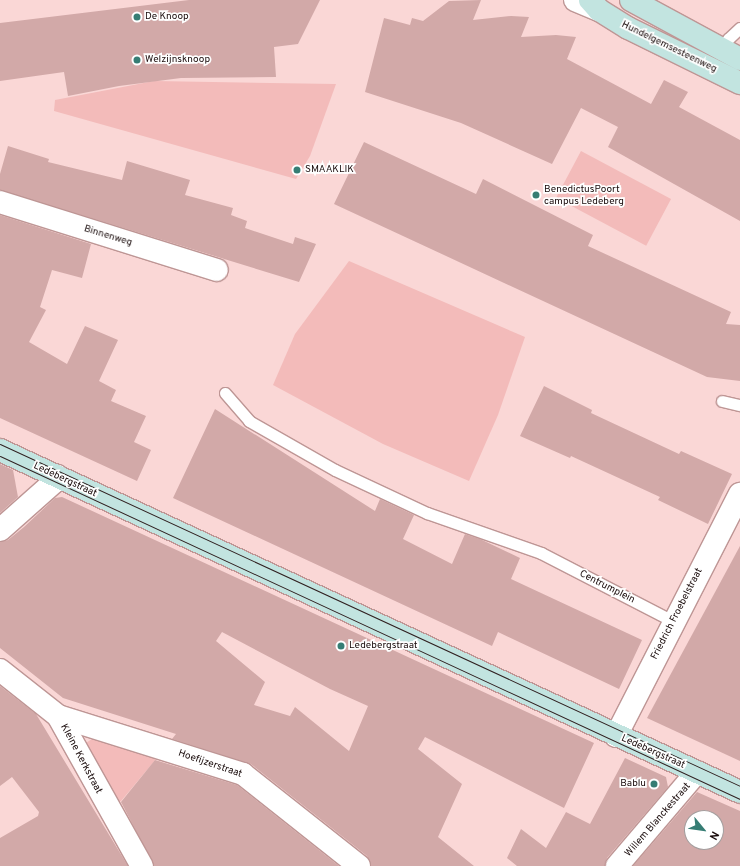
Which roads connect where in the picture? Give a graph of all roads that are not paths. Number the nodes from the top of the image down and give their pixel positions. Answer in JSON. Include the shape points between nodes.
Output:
{"nodes":[{"id":1,"x":575,"y":0,"type":"edge"},
{"id":2,"x":632,"y":0,"type":"edge"},
{"id":3,"x":594,"y":5,"type":"edge"},
{"id":4,"x":740,"y":28,"type":"edge"},
{"id":5,"x":731,"y":54,"type":"edge"},
{"id":6,"x":740,"y":83,"type":"edge"},
{"id":7,"x":0,"y":202,"type":"edge"},
{"id":8,"x":217,"y":270,"type":"dead end"},
{"id":9,"x":225,"y":393,"type":"dead end"},
{"id":10,"x":722,"y":401,"type":"dead end"},
{"id":11,"x":740,"y":405,"type":"edge"},
{"id":12,"x":0,"y":450,"type":"edge"},
{"id":13,"x":56,"y":476,"type":"junction"},
{"id":14,"x":740,"y":494,"type":"edge"},
{"id":15,"x":0,"y":530,"type":"edge"},
{"id":16,"x":673,"y":621,"type":"junction"},
{"id":17,"x":0,"y":670,"type":"edge"},
{"id":18,"x":58,"y":716,"type":"junction"},
{"id":19,"x":616,"y":736,"type":"junction"},
{"id":20,"x":697,"y":772,"type":"junction"},
{"id":21,"x":740,"y":792,"type":"edge"},
{"id":22,"x":142,"y":866,"type":"edge"},
{"id":23,"x":360,"y":866,"type":"edge"},
{"id":24,"x":617,"y":866,"type":"edge"}],
"edges":[{"from":1,"to":3,"type":"street","name":"Hundelgemsesteenweg"},
{"from":2,"to":5,"type":"street"},
{"from":3,"to":6,"type":"street","name":"Hundelgemsesteenweg","via":[[628,28]]},
{"from":4,"to":5,"type":"lane","via":[[734,31]]},
{"from":7,"to":8,"type":"street","name":"Binnenweg"},
{"from":9,"to":16,"type":"lane","name":"Centrumplein","via":[[249,421],[335,470],[427,513],[541,553]]},
{"from":10,"to":11,"type":"lane"},
{"from":12,"to":13,"type":"street","name":"Ledebergstraat"},
{"from":13,"to":15,"type":"street","via":[[54,482]]},
{"from":13,"to":19,"type":"street","name":"Ledebergstraat"},
{"from":14,"to":16,"type":"street","name":"Friedrich Froebelstraat"},
{"from":16,"to":19,"type":"street","name":"Friedrich Froebelstraat"},
{"from":17,"to":18,"type":"street","name":"Kleine Kerkstraat"},
{"from":18,"to":22,"type":"street","name":"Kleine Kerkstraat"},
{"from":18,"to":23,"type":"street","name":"Hoefijzerstraat","via":[[243,774]]},
{"from":19,"to":20,"type":"street","name":"Ledebergstraat"},
{"from":20,"to":21,"type":"street","name":"Ledebergstraat"},
{"from":20,"to":24,"type":"street","name":"Willem Blanckestraat"}]}
